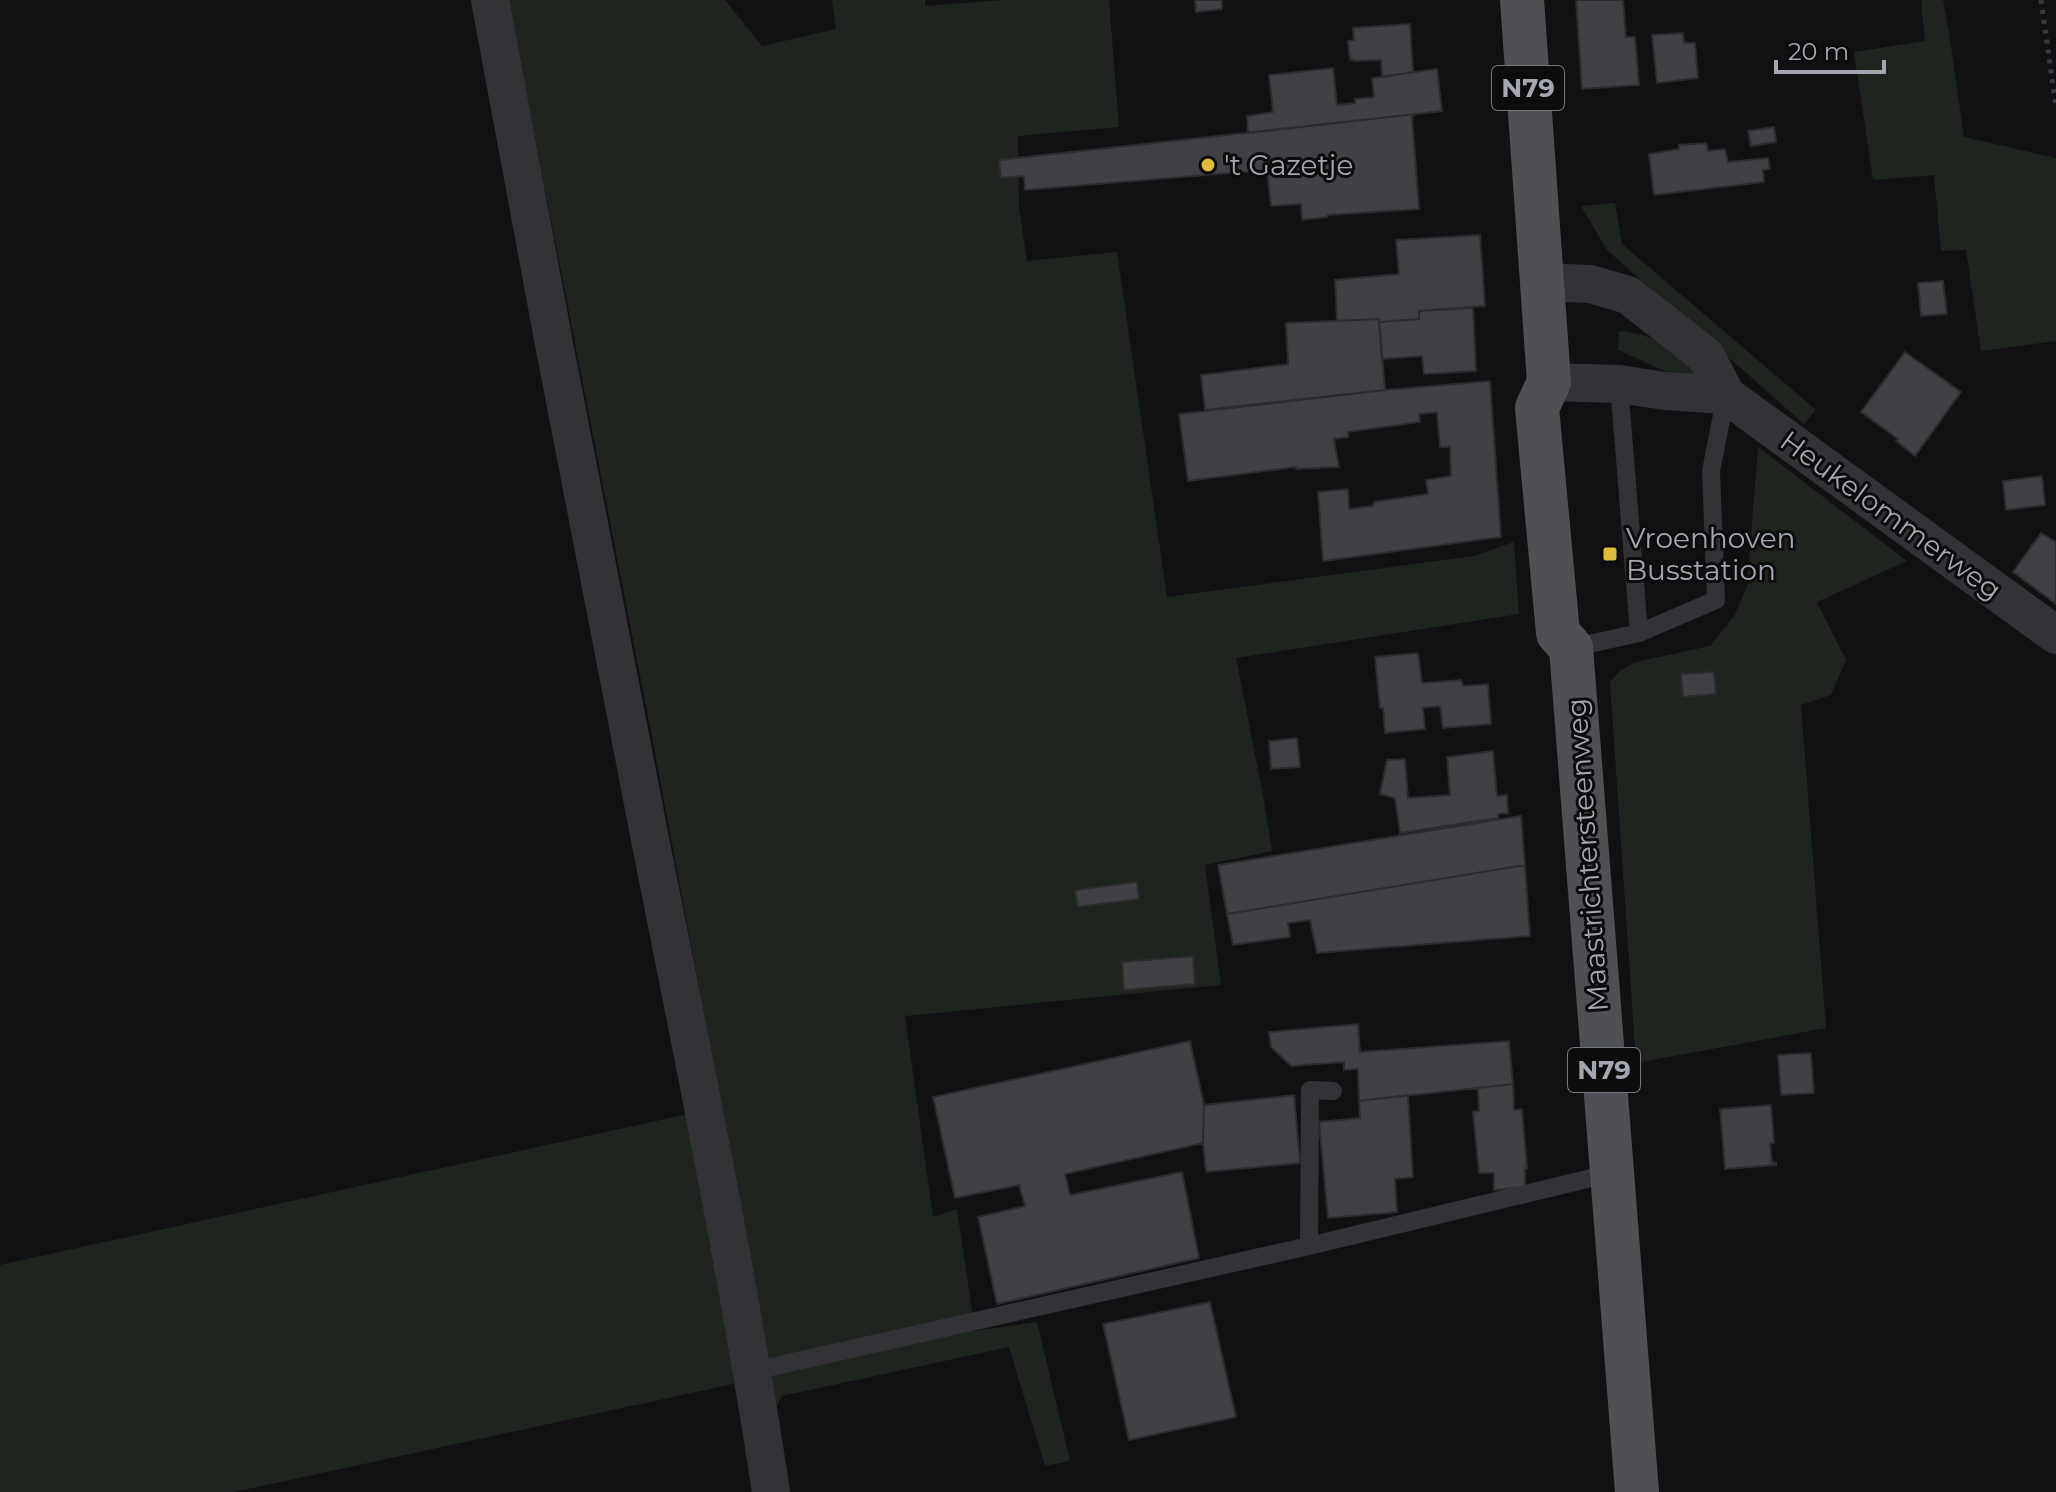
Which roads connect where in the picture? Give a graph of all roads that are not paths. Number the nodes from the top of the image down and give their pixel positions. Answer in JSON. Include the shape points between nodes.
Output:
{"nodes":[{"id":1,"x":490,"y":0,"type":"edge"},
{"id":2,"x":1522,"y":0,"type":"edge"},
{"id":3,"x":1543,"y":282,"type":"junction"},
{"id":4,"x":1549,"y":382,"type":"junction"},
{"id":5,"x":1619,"y":384,"type":"junction"},
{"id":6,"x":1726,"y":395,"type":"junction"},
{"id":7,"x":1639,"y":633,"type":"junction"},
{"id":8,"x":2056,"y":635,"type":"edge"},
{"id":9,"x":1571,"y":648,"type":"junction"},
{"id":10,"x":1333,"y":1091,"type":"dead end"},
{"id":11,"x":1612,"y":1173,"type":"junction"},
{"id":12,"x":1309,"y":1246,"type":"junction"},
{"id":13,"x":753,"y":1371,"type":"junction"},
{"id":14,"x":771,"y":1492,"type":"edge"},
{"id":15,"x":1637,"y":1492,"type":"edge"}],
"edges":[{"from":1,"to":13,"type":"street"},
{"from":2,"to":3,"type":"main road","name":"Maastrichtersteenweg","number":"N79"},
{"from":3,"to":4,"type":"main road","name":"Maastrichtersteenweg","number":"N79"},
{"from":3,"to":6,"type":"street","name":"Heukelommerweg","via":[[1590,284],[1628,295],[1706,356]]},
{"from":4,"to":5,"type":"street"},
{"from":4,"to":9,"type":"main road","name":"Maastrichtersteenweg","number":"N79","via":[[1566,400],[1584,630]]},
{"from":5,"to":6,"type":"street"},
{"from":5,"to":7,"type":"lane"},
{"from":6,"to":7,"type":"lane","via":[[1711,471],[1716,600]]},
{"from":6,"to":8,"type":"street","name":"Heukelommerweg"},
{"from":7,"to":9,"type":"lane"},
{"from":9,"to":11,"type":"main road","name":"Maastrichtersteenweg","number":"N79"},
{"from":10,"to":12,"type":"lane","via":[[1310,1090]]},
{"from":11,"to":12,"type":"lane"},
{"from":11,"to":15,"type":"main road","name":"Maastrichtersteenweg","number":"N79"},
{"from":12,"to":13,"type":"lane"},
{"from":13,"to":14,"type":"street"}]}
